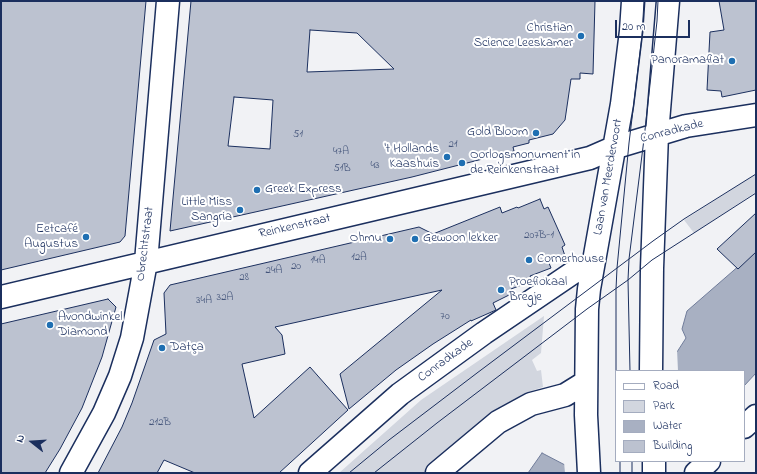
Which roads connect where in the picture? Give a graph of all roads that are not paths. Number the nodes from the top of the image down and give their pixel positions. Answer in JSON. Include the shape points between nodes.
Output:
{"nodes":[{"id":1,"x":168,"y":1,"type":"edge"},
{"id":2,"x":633,"y":1,"type":"edge"},
{"id":3,"x":668,"y":1,"type":"edge"},
{"id":4,"x":756,"y":115,"type":"edge"},
{"id":5,"x":657,"y":134,"type":"junction"},
{"id":6,"x":614,"y":148,"type":"junction"},
{"id":7,"x":590,"y":158,"type":"joint"},
{"id":8,"x":146,"y":262,"type":"junction"},
{"id":9,"x":594,"y":267,"type":"junction"},
{"id":10,"x":1,"y":297,"type":"edge"},
{"id":11,"x":651,"y":370,"type":"edge"},
{"id":12,"x":586,"y":382,"type":"junction"},
{"id":13,"x":756,"y":416,"type":"edge"},
{"id":14,"x":745,"y":426,"type":"edge"},
{"id":15,"x":654,"y":462,"type":"edge"},
{"id":16,"x":708,"y":462,"type":"edge"},
{"id":17,"x":71,"y":473,"type":"edge"},
{"id":18,"x":310,"y":473,"type":"edge"},
{"id":19,"x":436,"y":473,"type":"edge"},
{"id":20,"x":589,"y":473,"type":"edge"},
{"id":21,"x":654,"y":473,"type":"edge"},
{"id":22,"x":696,"y":473,"type":"edge"}],
"edges":[{"from":1,"to":8,"type":"street","name":"Obrechtstraat"},
{"from":2,"to":6,"type":"street","name":"Laan van Meerdervoort","via":[[622,104]]},
{"from":3,"to":5,"type":"street"},
{"from":4,"to":5,"type":"street","name":"Conradkade","via":[[686,126]]},
{"from":5,"to":6,"type":"street","name":"Conradkade"},
{"from":5,"to":11,"type":"street","via":[[652,241]]},
{"from":6,"to":7,"type":"street","name":"Conradkade"},
{"from":6,"to":9,"type":"street","name":"Laan van Meerdervoort"},
{"from":7,"to":8,"type":"street","name":"Reinkenstraat"},
{"from":8,"to":10,"type":"street","name":"Reinkenstraat"},
{"from":8,"to":17,"type":"street","name":"Obrechtstraat","via":[[132,338],[120,376],[104,413]]},
{"from":9,"to":12,"type":"street","name":"Laan van Meerdervoort","via":[[587,310]]},
{"from":9,"to":18,"type":"street","name":"Conradkade","via":[[574,272],[478,337],[400,394]]},
{"from":12,"to":19,"type":"street","via":[[565,395],[531,404],[498,422]]},
{"from":12,"to":20,"type":"street","name":"Laan van Meerdervoort"},
{"from":13,"to":14,"type":"street"},
{"from":15,"to":21,"type":"street"},
{"from":16,"to":22,"type":"street"}]}
